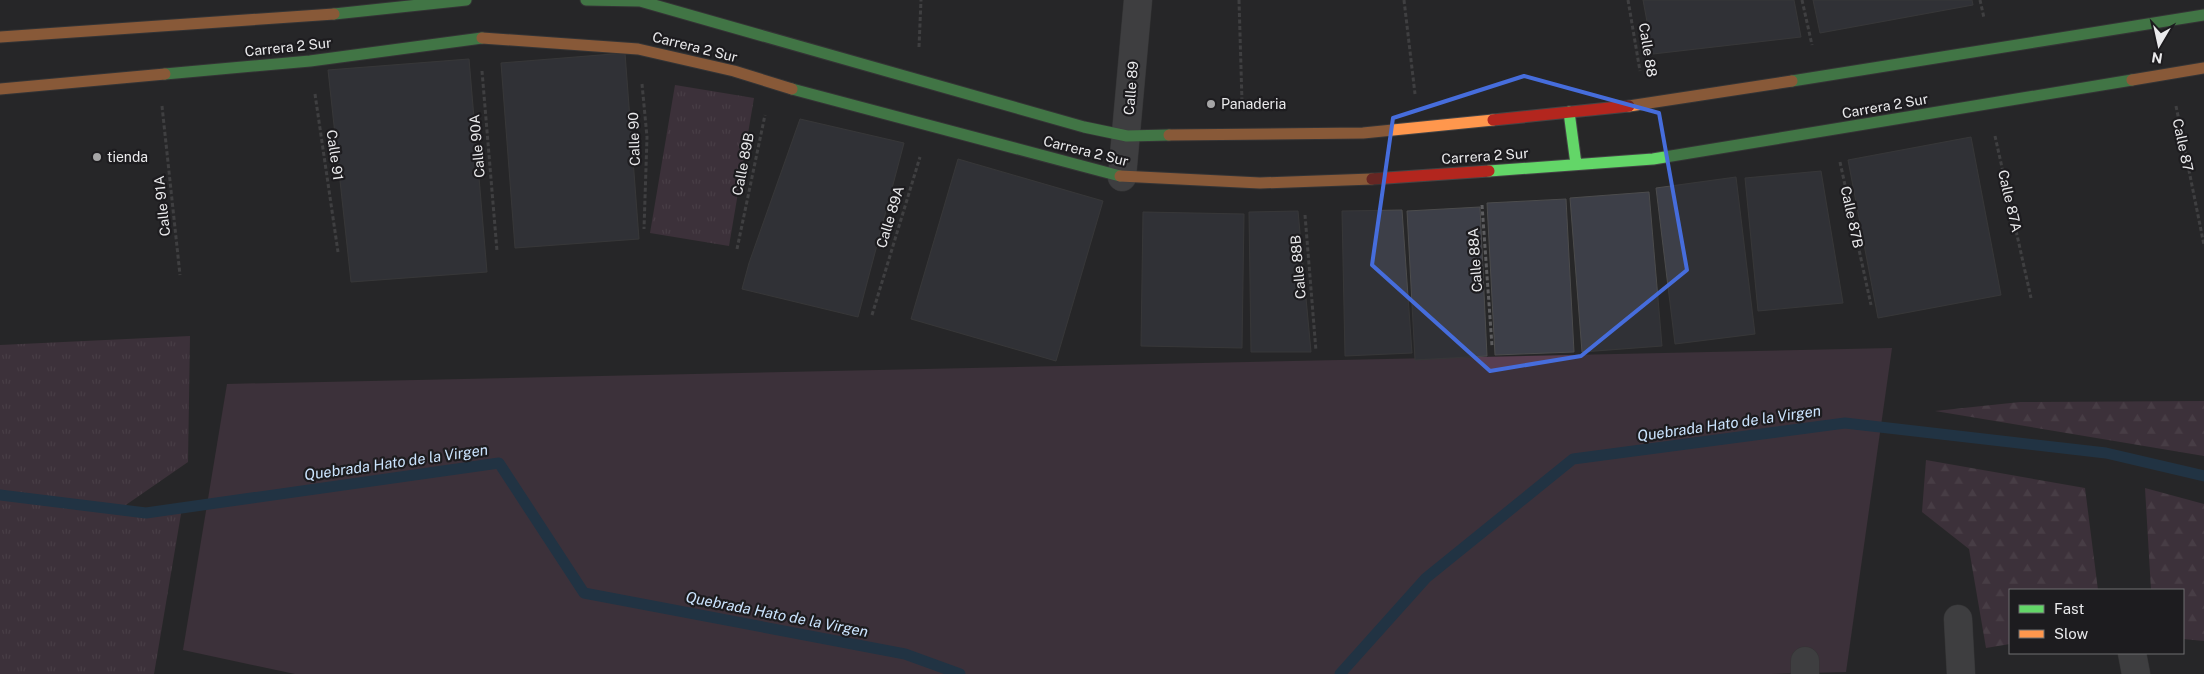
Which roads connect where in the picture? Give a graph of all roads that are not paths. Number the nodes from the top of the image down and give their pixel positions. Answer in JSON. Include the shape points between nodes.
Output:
{"nodes":[{"id":1,"x":466,"y":0,"type":"edge"},
{"id":2,"x":586,"y":0,"type":"edge"},
{"id":3,"x":1138,"y":0,"type":"edge"},
{"id":4,"x":2204,"y":16,"type":"edge"},
{"id":5,"x":0,"y":38,"type":"edge"},
{"id":6,"x":2204,"y":68,"type":"edge"},
{"id":7,"x":0,"y":89,"type":"edge"},
{"id":8,"x":1569,"y":112,"type":"junction"},
{"id":9,"x":1127,"y":136,"type":"junction"},
{"id":10,"x":1576,"y":164,"type":"junction"},
{"id":11,"x":1122,"y":176,"type":"junction"},
{"id":12,"x":1958,"y":619,"type":"dead end"},
{"id":13,"x":2132,"y":654,"type":"edge"},
{"id":14,"x":1961,"y":674,"type":"edge"},
{"id":15,"x":2136,"y":674,"type":"edge"}],
"edges":[{"from":1,"to":5,"type":"street","name":"Carrera 2 Sur","via":[[370,15]]},
{"from":2,"to":9,"type":"street","name":"Carrera 2 Sur","via":[[640,1],[1084,127]]},
{"from":3,"to":9,"type":"street","name":"Calle 89"},
{"from":4,"to":8,"type":"street","name":"Carrera 2 Sur","via":[[1818,78]]},
{"from":6,"to":10,"type":"street","name":"Carrera 2 Sur","via":[[1653,159]]},
{"from":7,"to":11,"type":"street","name":"Carrera 2 Sur","via":[[310,61],[374,48],[480,38],[638,49],[734,71]]},
{"from":8,"to":9,"type":"street","name":"Carrera 2 Sur","via":[[1363,133]]},
{"from":8,"to":10,"type":"street"},
{"from":9,"to":11,"type":"street","name":"Calle 89"},
{"from":10,"to":11,"type":"street","name":"Carrera 2 Sur","via":[[1388,179],[1302,182]]},
{"from":12,"to":14,"type":"street"},
{"from":13,"to":15,"type":"street"}]}
